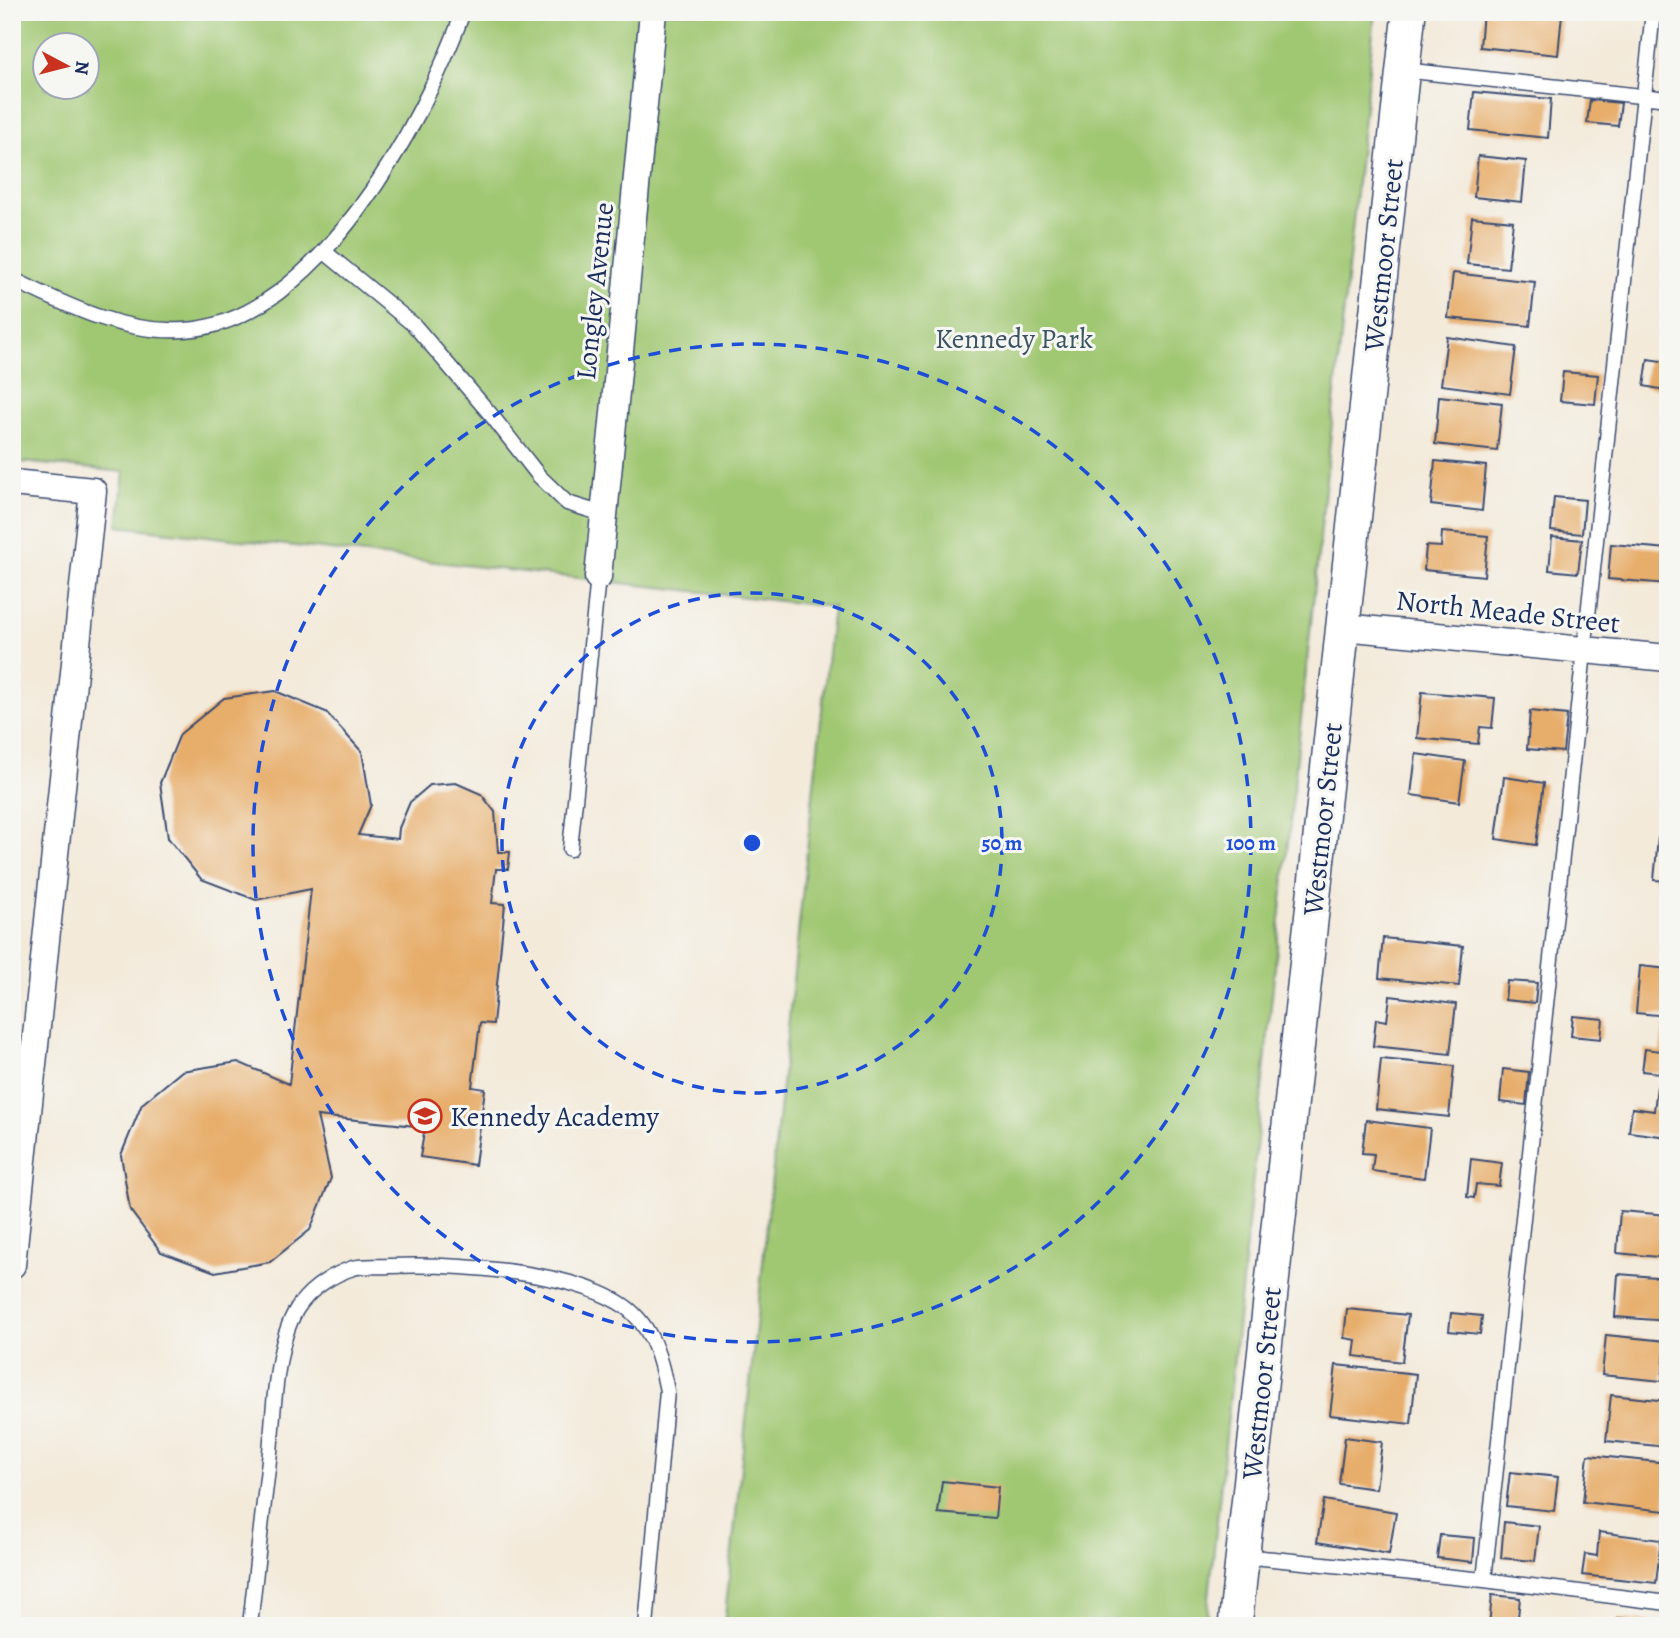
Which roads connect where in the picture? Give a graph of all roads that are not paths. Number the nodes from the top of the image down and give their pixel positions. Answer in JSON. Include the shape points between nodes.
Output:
{"nodes":[{"id":1,"x":463,"y":12,"type":"edge"},
{"id":2,"x":653,"y":12,"type":"edge"},
{"id":3,"x":1409,"y":12,"type":"edge"},
{"id":4,"x":1653,"y":12,"type":"edge"},
{"id":5,"x":1403,"y":69,"type":"junction"},
{"id":6,"x":1644,"y":96,"type":"junction"},
{"id":7,"x":1668,"y":99,"type":"edge"},
{"id":8,"x":326,"y":253,"type":"junction"},
{"id":9,"x":12,"y":279,"type":"edge"},
{"id":10,"x":12,"y":483,"type":"edge"},
{"id":11,"x":603,"y":513,"type":"junction"},
{"id":12,"x":598,"y":577,"type":"joint"},
{"id":13,"x":1343,"y":626,"type":"junction"},
{"id":14,"x":1585,"y":649,"type":"junction"},
{"id":15,"x":1668,"y":658,"type":"edge"},
{"id":16,"x":570,"y":849,"type":"dead end"},
{"id":17,"x":21,"y":1086,"type":"edge"},
{"id":18,"x":12,"y":1265,"type":"edge"},
{"id":19,"x":1243,"y":1556,"type":"junction"},
{"id":20,"x":1484,"y":1580,"type":"junction"},
{"id":21,"x":1668,"y":1604,"type":"edge"},
{"id":22,"x":250,"y":1626,"type":"edge"},
{"id":23,"x":646,"y":1626,"type":"edge"},
{"id":24,"x":1235,"y":1626,"type":"edge"}],
"edges":[{"from":1,"to":8,"type":"lane","via":[[444,67],[420,115]]},
{"from":2,"to":11,"type":"street","name":"Longley Avenue"},
{"from":3,"to":5,"type":"street","name":"Westmoor Street"},
{"from":4,"to":6,"type":"lane"},
{"from":5,"to":6,"type":"lane"},
{"from":5,"to":13,"type":"street","name":"Westmoor Street"},
{"from":6,"to":7,"type":"lane"},
{"from":6,"to":14,"type":"lane"},
{"from":8,"to":9,"type":"lane","via":[[263,303],[223,322],[187,330],[156,330],[98,317]]},
{"from":8,"to":11,"type":"lane","via":[[414,325],[539,476],[567,503]]},
{"from":10,"to":17,"type":"street","via":[[93,491]]},
{"from":11,"to":12,"type":"street","name":"Longley Avenue"},
{"from":12,"to":16,"type":"lane"},
{"from":13,"to":14,"type":"street","name":"North Meade Street"},
{"from":13,"to":19,"type":"street","name":"Westmoor Street"},
{"from":14,"to":15,"type":"street","name":"North Meade Street"},
{"from":14,"to":20,"type":"lane"},
{"from":17,"to":18,"type":"street"},
{"from":19,"to":20,"type":"lane"},
{"from":19,"to":24,"type":"street","name":"Westmoor Street"},
{"from":20,"to":21,"type":"lane"},
{"from":22,"to":23,"type":"lane","via":[[280,1362],[292,1318],[301,1302],[329,1278],[355,1267],[429,1265],[581,1286],[619,1302],[648,1328],[667,1391]]}]}
